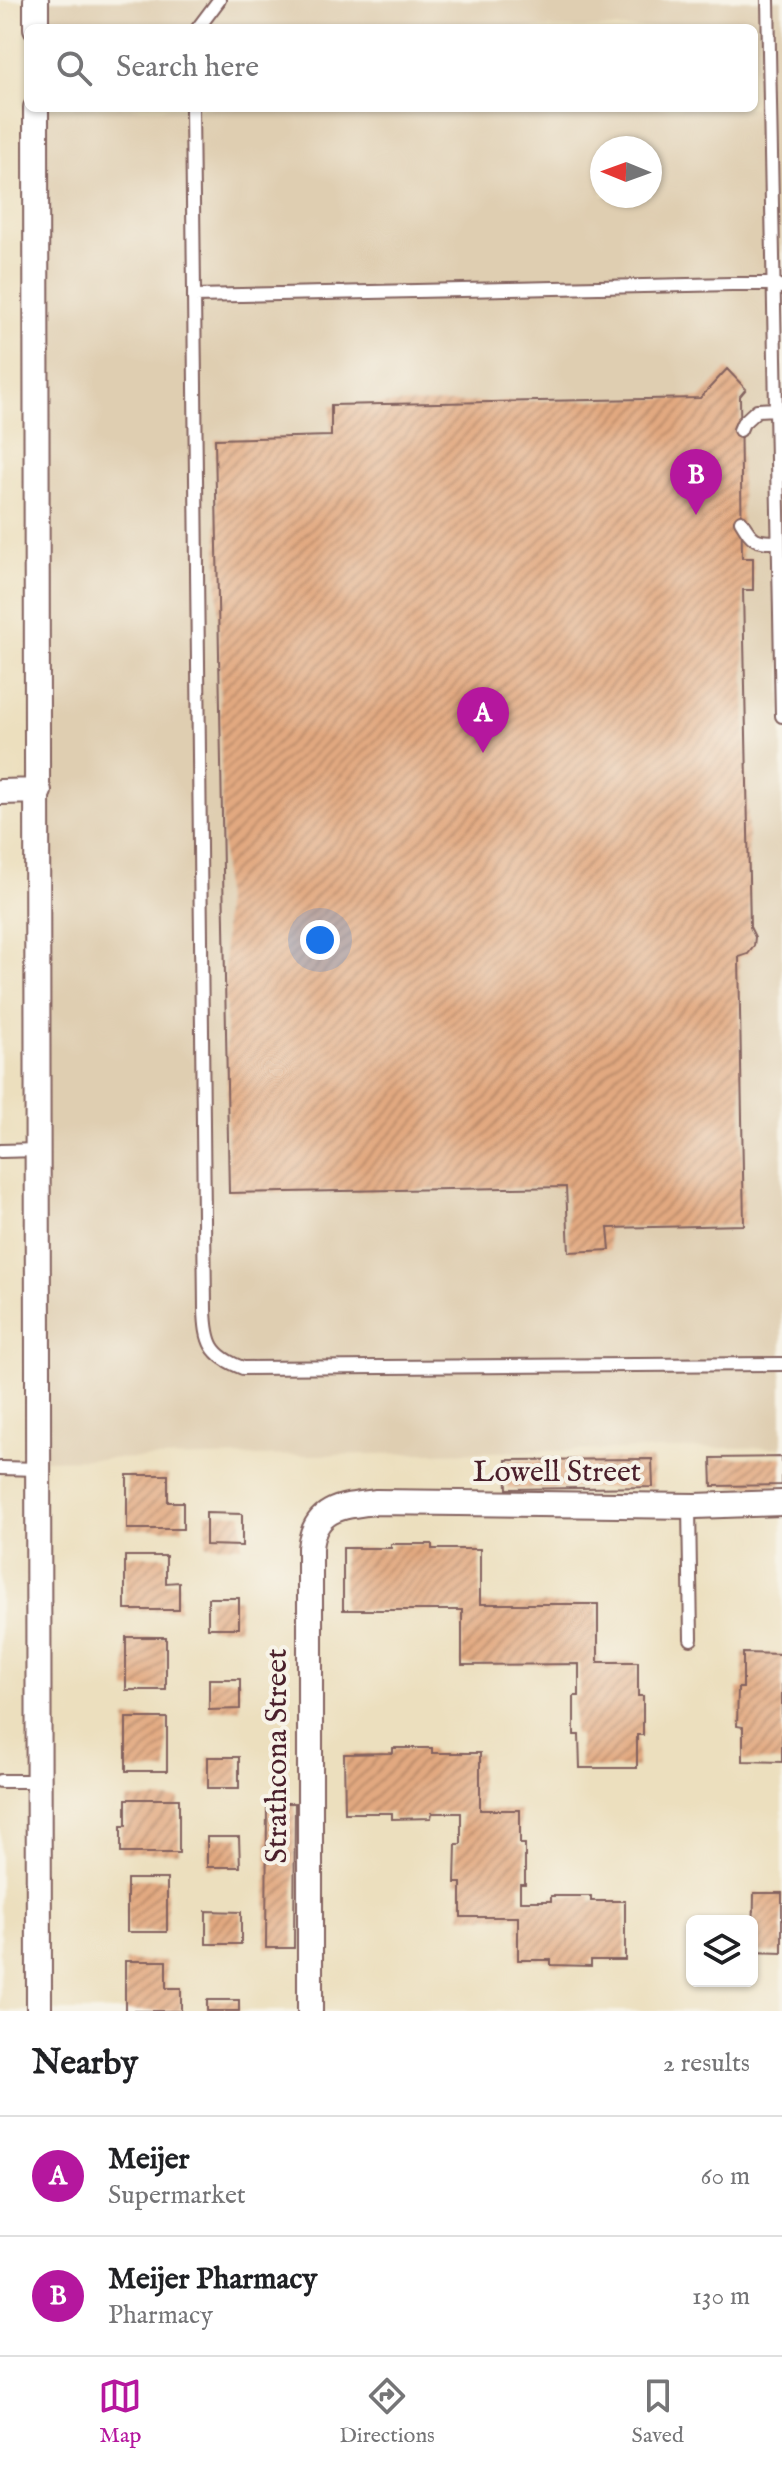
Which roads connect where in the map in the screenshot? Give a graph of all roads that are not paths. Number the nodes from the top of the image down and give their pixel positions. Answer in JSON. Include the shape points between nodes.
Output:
{"nodes":[{"id":1,"x":36,"y":0,"type":"edge"},
{"id":2,"x":219,"y":0,"type":"edge"},
{"id":3,"x":768,"y":0,"type":"edge"},
{"id":4,"x":36,"y":24,"type":"edge"},
{"id":5,"x":201,"y":24,"type":"edge"},
{"id":6,"x":776,"y":95,"type":"edge"},
{"id":7,"x":36,"y":112,"type":"edge"},
{"id":8,"x":192,"y":112,"type":"edge"},
{"id":9,"x":778,"y":285,"type":"edge"},
{"id":10,"x":194,"y":296,"type":"junction"},
{"id":11,"x":776,"y":409,"type":"junction"},
{"id":12,"x":740,"y":430,"type":"dead end"},
{"id":13,"x":741,"y":521,"type":"dead end"},
{"id":14,"x":778,"y":542,"type":"junction"},
{"id":15,"x":782,"y":716,"type":"edge"},
{"id":16,"x":39,"y":791,"type":"junction"},
{"id":17,"x":0,"y":792,"type":"edge"},
{"id":18,"x":39,"y":1150,"type":"junction"},
{"id":19,"x":0,"y":1151,"type":"edge"},
{"id":20,"x":782,"y":1364,"type":"edge"},
{"id":21,"x":0,"y":1468,"type":"edge"},
{"id":22,"x":39,"y":1469,"type":"junction"},
{"id":23,"x":782,"y":1503,"type":"edge"},
{"id":24,"x":689,"y":1506,"type":"junction"},
{"id":25,"x":332,"y":1511,"type":"joint"},
{"id":26,"x":691,"y":1639,"type":"dead end"},
{"id":27,"x":0,"y":1781,"type":"edge"},
{"id":28,"x":39,"y":1781,"type":"junction"},
{"id":29,"x":39,"y":2011,"type":"edge"},
{"id":30,"x":310,"y":2011,"type":"edge"}],
"edges":[{"from":1,"to":4,"type":"street"},
{"from":2,"to":5,"type":"lane"},
{"from":3,"to":6,"type":"lane"},
{"from":6,"to":9,"type":"lane"},
{"from":7,"to":16,"type":"street"},
{"from":8,"to":10,"type":"lane"},
{"from":9,"to":10,"type":"lane"},
{"from":9,"to":11,"type":"lane"},
{"from":10,"to":20,"type":"lane","via":[[205,1330],[211,1347],[224,1361],[243,1368]]},
{"from":11,"to":12,"type":"lane","via":[[757,410]]},
{"from":11,"to":14,"type":"lane"},
{"from":13,"to":14,"type":"lane","via":[[758,542]]},
{"from":14,"to":15,"type":"lane"},
{"from":16,"to":17,"type":"street"},
{"from":16,"to":18,"type":"street"},
{"from":18,"to":19,"type":"lane"},
{"from":18,"to":22,"type":"street"},
{"from":21,"to":22,"type":"lane"},
{"from":22,"to":28,"type":"street"},
{"from":23,"to":24,"type":"street","name":"Lowell Street"},
{"from":24,"to":25,"type":"street","name":"Lowell Street","via":[[376,1502]]},
{"from":24,"to":26,"type":"lane"},
{"from":25,"to":30,"type":"street","name":"Strathcona Street","via":[[318,1520],[310,1548]]},
{"from":27,"to":28,"type":"lane"},
{"from":28,"to":29,"type":"street"}]}
